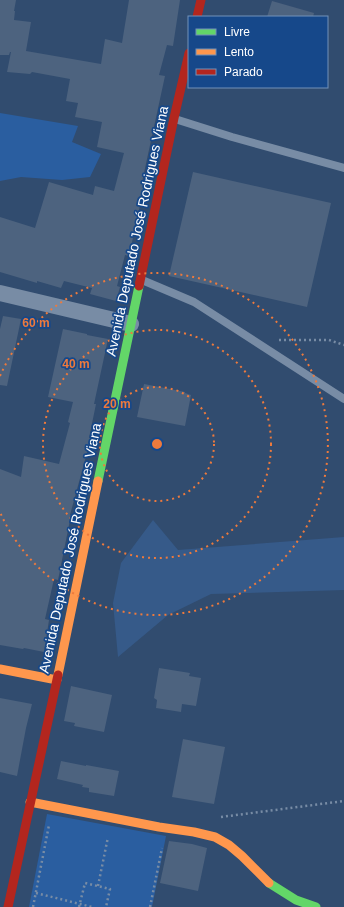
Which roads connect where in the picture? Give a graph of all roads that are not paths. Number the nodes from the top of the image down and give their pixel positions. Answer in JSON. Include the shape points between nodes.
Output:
{"nodes":[{"id":1,"x":201,"y":0,"type":"edge"},
{"id":2,"x":197,"y":16,"type":"edge"},
{"id":3,"x":188,"y":57,"type":"edge"},
{"id":4,"x":174,"y":118,"type":"junction"},
{"id":5,"x":344,"y":168,"type":"edge"},
{"id":6,"x":141,"y":279,"type":"junction"},
{"id":7,"x":0,"y":293,"type":"edge"},
{"id":8,"x":131,"y":324,"type":"junction"},
{"id":9,"x":344,"y":399,"type":"edge"},
{"id":10,"x":0,"y":669,"type":"edge"},
{"id":11,"x":57,"y":680,"type":"junction"},
{"id":12,"x":30,"y":802,"type":"junction"},
{"id":13,"x":8,"y":907,"type":"edge"},
{"id":14,"x":316,"y":907,"type":"edge"}],
"edges":[{"from":1,"to":2,"type":"street"},
{"from":3,"to":4,"type":"street","name":"Avenida Deputado José Rodrigues Viana"},
{"from":4,"to":5,"type":"lane"},
{"from":4,"to":6,"type":"street","name":"Avenida Deputado José Rodrigues Viana"},
{"from":6,"to":8,"type":"street","name":"Avenida Deputado José Rodrigues Viana"},
{"from":6,"to":9,"type":"lane","via":[[194,302]]},
{"from":7,"to":8,"type":"street"},
{"from":8,"to":11,"type":"street","name":"Avenida Deputado José Rodrigues Viana"},
{"from":10,"to":11,"type":"street"},
{"from":11,"to":12,"type":"street","name":"Avenida Deputado José Rodrigues Viana"},
{"from":12,"to":13,"type":"street","name":"Avenida Deputado José Rodrigues Viana"},
{"from":12,"to":14,"type":"street","via":[[215,837],[238,852],[268,883],[296,900]]}]}
